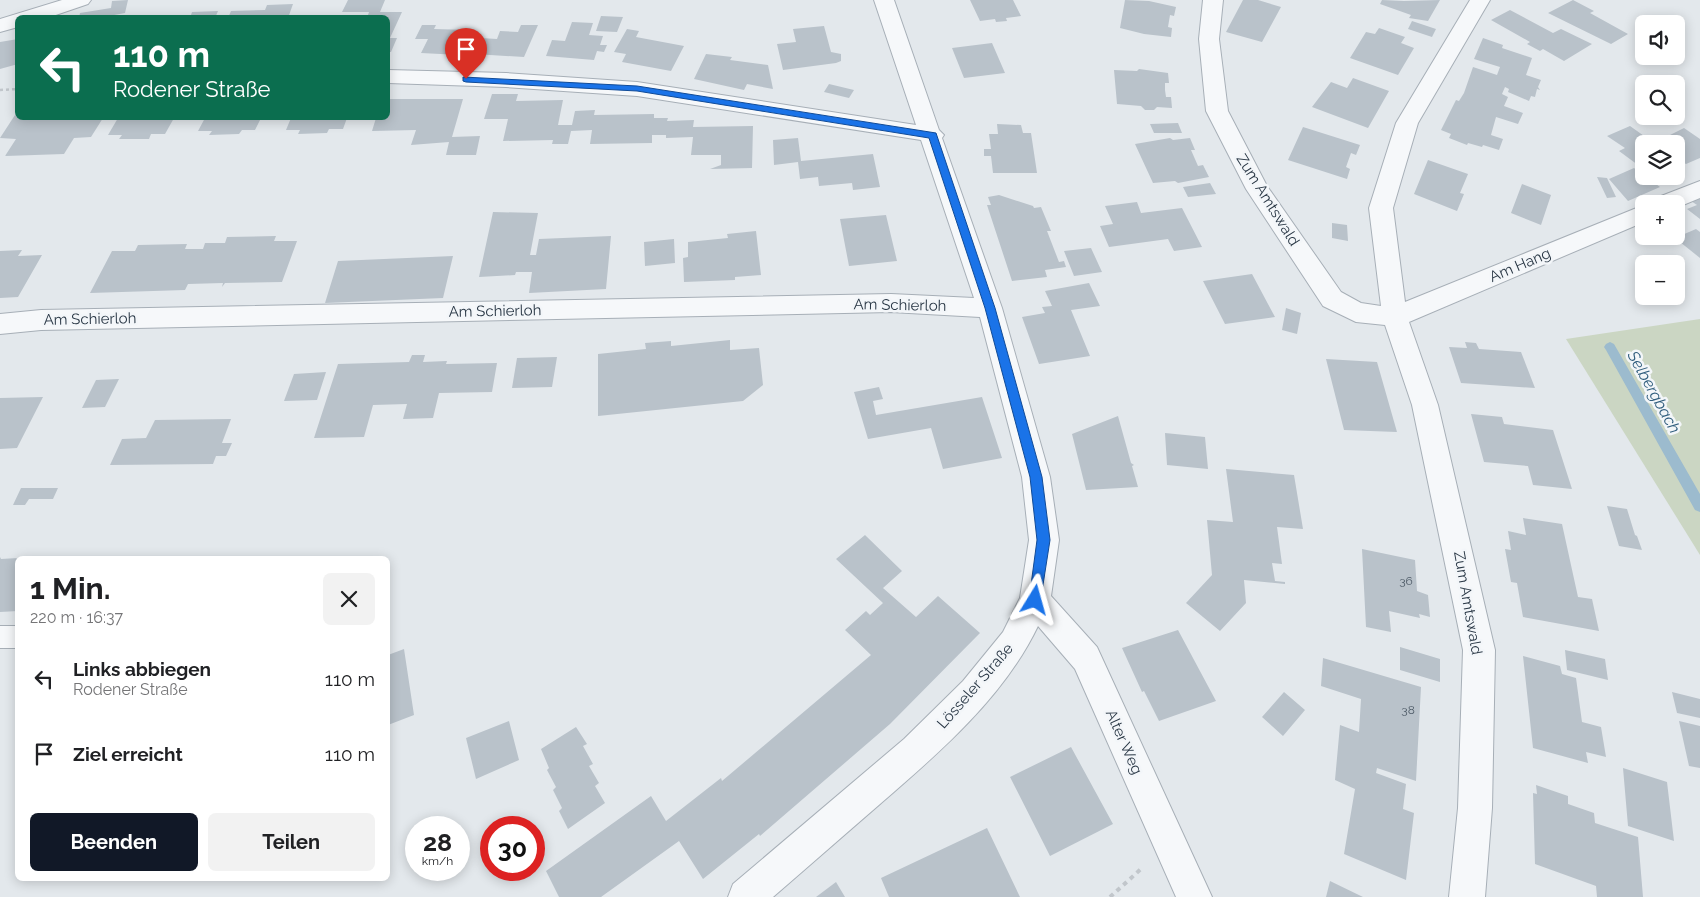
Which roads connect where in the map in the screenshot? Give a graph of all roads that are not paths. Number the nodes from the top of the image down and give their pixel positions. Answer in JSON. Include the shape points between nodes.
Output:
{"nodes":[{"id":1,"x":81,"y":0,"type":"edge"},
{"id":2,"x":884,"y":0,"type":"edge"},
{"id":3,"x":1213,"y":0,"type":"edge"},
{"id":4,"x":1480,"y":0,"type":"edge"},
{"id":5,"x":35,"y":15,"type":"edge"},
{"id":6,"x":15,"y":21,"type":"edge"},
{"id":7,"x":0,"y":26,"type":"edge"},
{"id":8,"x":390,"y":77,"type":"edge"},
{"id":9,"x":933,"y":135,"type":"junction"},
{"id":10,"x":1700,"y":189,"type":"edge"},
{"id":11,"x":1685,"y":195,"type":"edge"},
{"id":12,"x":1635,"y":216,"type":"edge"},
{"id":13,"x":990,"y":308,"type":"junction"},
{"id":14,"x":1396,"y":317,"type":"junction"},
{"id":15,"x":0,"y":324,"type":"edge"},
{"id":16,"x":1035,"y":600,"type":"junction"},
{"id":17,"x":0,"y":637,"type":"edge"},
{"id":18,"x":15,"y":637,"type":"edge"},
{"id":19,"x":746,"y":897,"type":"edge"},
{"id":20,"x":1194,"y":897,"type":"edge"},
{"id":21,"x":1466,"y":897,"type":"edge"}],
"edges":[{"from":1,"to":5,"type":"street"},
{"from":2,"to":9,"type":"street","name":"Lösseler Straße"},
{"from":3,"to":14,"type":"street","name":"Zum Amtswald","via":[[1209,39],[1217,111],[1257,189],[1332,299],[1356,312]]},
{"from":4,"to":14,"type":"street","name":"Zum Amtswald","via":[[1407,123],[1381,208]]},
{"from":6,"to":7,"type":"street"},
{"from":8,"to":9,"type":"street","via":[[637,88]]},
{"from":9,"to":13,"type":"street","name":"Lösseler Straße"},
{"from":10,"to":11,"type":"street"},
{"from":12,"to":14,"type":"street","name":"Am Hang"},
{"from":13,"to":15,"type":"street","name":"Am Schierloh","via":[[881,303],[61,320]]},
{"from":13,"to":16,"type":"street","name":"Lösseler Straße","via":[[1036,477],[1044,540]]},
{"from":14,"to":21,"type":"street","name":"Zum Amtswald","via":[[1425,405],[1479,650],[1475,808]]},
{"from":16,"to":19,"type":"street","name":"Lösseler Straße","via":[[1014,643],[974,692],[916,751]]},
{"from":16,"to":20,"type":"street","name":"Alter Weg","via":[[1086,658]]},
{"from":17,"to":18,"type":"lane"}]}
